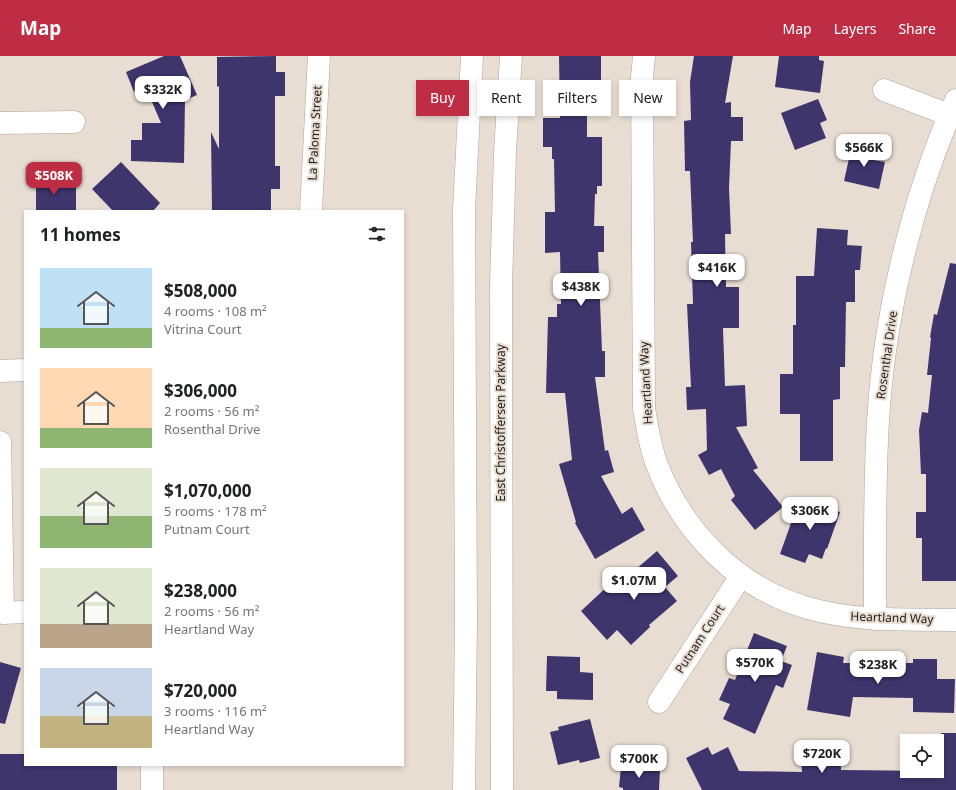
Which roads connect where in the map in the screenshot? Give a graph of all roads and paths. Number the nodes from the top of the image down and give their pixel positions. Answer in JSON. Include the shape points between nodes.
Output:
{"nodes":[{"id":1,"x":320,"y":56,"type":"edge"},
{"id":2,"x":472,"y":56,"type":"edge"},
{"id":3,"x":510,"y":56,"type":"edge"},
{"id":4,"x":644,"y":56,"type":"edge"},
{"id":5,"x":884,"y":90,"type":"dead end"},
{"id":6,"x":953,"y":108,"type":"edge"},
{"id":7,"x":74,"y":122,"type":"dead end"},
{"id":8,"x":0,"y":123,"type":"edge"},
{"id":9,"x":311,"y":210,"type":"edge"},
{"id":10,"x":24,"y":370,"type":"edge"},
{"id":11,"x":0,"y":371,"type":"edge"},
{"id":12,"x":0,"y":442,"type":"edge"},
{"id":13,"x":741,"y":576,"type":"junction"},
{"id":14,"x":24,"y":612,"type":"edge"},
{"id":15,"x":875,"y":619,"type":"junction"},
{"id":16,"x":956,"y":620,"type":"edge"},
{"id":17,"x":658,"y":702,"type":"dead end"},
{"id":18,"x":152,"y":766,"type":"edge"},
{"id":19,"x":152,"y":790,"type":"edge"},
{"id":20,"x":464,"y":790,"type":"edge"},
{"id":21,"x":502,"y":790,"type":"edge"}],
"edges":[{"from":1,"to":9,"type":"street","name":"La Paloma Street"},
{"from":2,"to":20,"type":"street","via":[[464,209]]},
{"from":3,"to":21,"type":"street","name":"East Christoffersen Parkway","via":[[501,286]]},
{"from":4,"to":13,"type":"street","name":"Heartland Way","via":[[644,408],[649,436],[662,477],[686,520],[709,548]]},
{"from":5,"to":6,"type":"street"},
{"from":6,"to":15,"type":"street","name":"Rosenthal Drive","via":[[916,211],[902,264],[885,362],[878,429]]},
{"from":7,"to":8,"type":"street"},
{"from":10,"to":11,"type":"street"},
{"from":12,"to":14,"type":"street","via":[[3,612]]},
{"from":13,"to":15,"type":"street","name":"Heartland Way","via":[[774,594],[808,608]]},
{"from":13,"to":17,"type":"street","name":"Putnam Court"},
{"from":15,"to":16,"type":"street","name":"Heartland Way"},
{"from":18,"to":19,"type":"street"}]}
